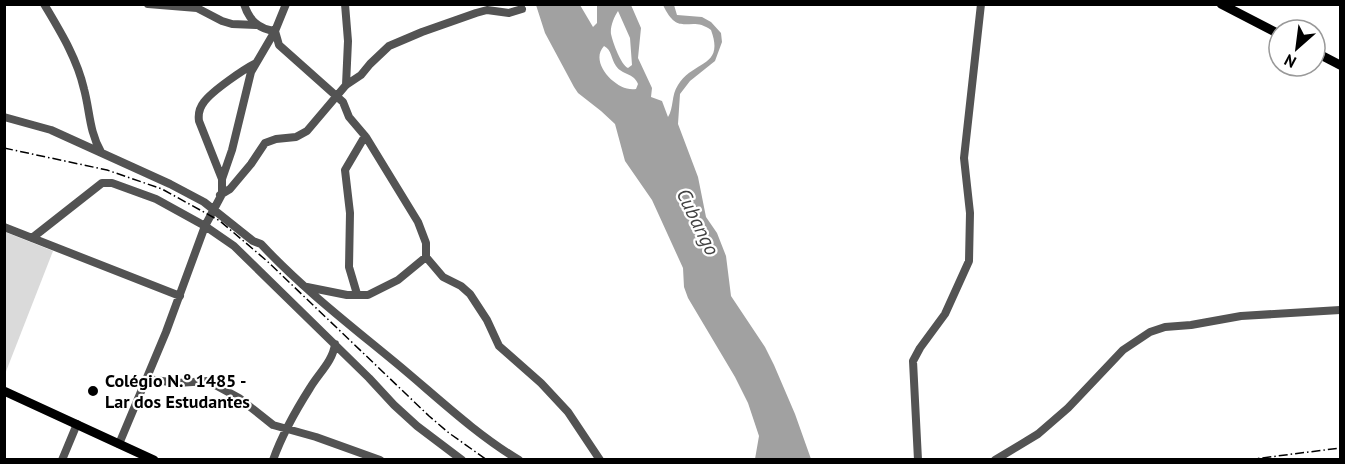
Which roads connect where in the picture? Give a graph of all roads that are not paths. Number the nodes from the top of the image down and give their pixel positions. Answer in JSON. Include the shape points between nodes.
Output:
{"nodes":[{"id":1,"x":44,"y":4,"type":"edge"},
{"id":2,"x":148,"y":4,"type":"edge"},
{"id":3,"x":244,"y":4,"type":"edge"},
{"id":4,"x":286,"y":4,"type":"edge"},
{"id":5,"x":345,"y":4,"type":"edge"},
{"id":6,"x":981,"y":4,"type":"edge"},
{"id":7,"x":1221,"y":4,"type":"edge"},
{"id":8,"x":522,"y":9,"type":"dead end"},
{"id":9,"x":257,"y":25,"type":"junction"},
{"id":10,"x":1267,"y":28,"type":"edge"},
{"id":11,"x":275,"y":31,"type":"junction"},
{"id":12,"x":1327,"y":58,"type":"edge"},
{"id":13,"x":257,"y":62,"type":"junction"},
{"id":14,"x":1341,"y":64,"type":"edge"},
{"id":15,"x":346,"y":85,"type":"junction"},
{"id":16,"x":338,"y":95,"type":"junction"},
{"id":17,"x":4,"y":117,"type":"edge"},
{"id":18,"x":365,"y":136,"type":"junction"},
{"id":19,"x":101,"y":152,"type":"junction"},
{"id":20,"x":222,"y":179,"type":"junction"},
{"id":21,"x":222,"y":194,"type":"junction"},
{"id":22,"x":204,"y":202,"type":"junction"},
{"id":23,"x":215,"y":210,"type":"junction"},
{"id":24,"x":206,"y":226,"type":"junction"},
{"id":25,"x":4,"y":227,"type":"edge"},
{"id":26,"x":32,"y":237,"type":"junction"},
{"id":27,"x":426,"y":257,"type":"junction"},
{"id":28,"x":306,"y":287,"type":"junction"},
{"id":29,"x":357,"y":294,"type":"junction"},
{"id":30,"x":180,"y":296,"type":"junction"},
{"id":31,"x":1341,"y":310,"type":"edge"},
{"id":32,"x":335,"y":344,"type":"junction"},
{"id":33,"x":147,"y":379,"type":"junction"},
{"id":34,"x":4,"y":391,"type":"edge"},
{"id":35,"x":77,"y":424,"type":"junction"},
{"id":36,"x":287,"y":430,"type":"junction"},
{"id":37,"x":119,"y":444,"type":"junction"},
{"id":38,"x":62,"y":459,"type":"edge"},
{"id":39,"x":154,"y":459,"type":"edge"},
{"id":40,"x":273,"y":459,"type":"edge"},
{"id":41,"x":380,"y":459,"type":"edge"},
{"id":42,"x":462,"y":459,"type":"edge"},
{"id":43,"x":519,"y":459,"type":"edge"},
{"id":44,"x":600,"y":459,"type":"edge"},
{"id":45,"x":918,"y":459,"type":"edge"},
{"id":46,"x":995,"y":459,"type":"edge"}],
"edges":[{"from":1,"to":19,"type":"street","via":[[77,67],[93,139]]},
{"from":2,"to":9,"type":"street","via":[[197,8],[222,21]]},
{"from":3,"to":9,"type":"street"},
{"from":4,"to":11,"type":"street"},
{"from":5,"to":15,"type":"street"},
{"from":6,"to":45,"type":"street","via":[[964,158],[970,213],[969,261],[945,314],[913,361]]},
{"from":7,"to":10,"type":"main road"},
{"from":8,"to":15,"type":"street","via":[[509,13],[486,10],[415,34],[386,48]]},
{"from":9,"to":11,"type":"street"},
{"from":11,"to":13,"type":"street"},
{"from":11,"to":16,"type":"street","via":[[279,45]]},
{"from":12,"to":14,"type":"main road"},
{"from":13,"to":20,"type":"street"},
{"from":13,"to":20,"type":"street","via":[[205,101],[199,111]]},
{"from":15,"to":16,"type":"street"},
{"from":16,"to":18,"type":"street"},
{"from":16,"to":21,"type":"street","via":[[307,131],[265,143]]},
{"from":17,"to":19,"type":"street","via":[[51,130]]},
{"from":18,"to":27,"type":"street","via":[[418,222],[426,243]]},
{"from":18,"to":29,"type":"street","via":[[345,170],[350,213],[349,267]]},
{"from":19,"to":22,"type":"street"},
{"from":20,"to":21,"type":"street"},
{"from":21,"to":22,"type":"street"},
{"from":21,"to":23,"type":"street"},
{"from":22,"to":23,"type":"street"},
{"from":23,"to":24,"type":"street"},
{"from":23,"to":28,"type":"street","via":[[261,244]]},
{"from":24,"to":26,"type":"street","via":[[156,199],[102,183]]},
{"from":24,"to":30,"type":"street"},
{"from":24,"to":32,"type":"street","via":[[245,255]]},
{"from":25,"to":26,"type":"street"},
{"from":26,"to":30,"type":"street"},
{"from":27,"to":29,"type":"street","via":[[398,280],[368,295]]},
{"from":27,"to":44,"type":"street","via":[[443,277],[470,294],[499,346],[568,412]]},
{"from":28,"to":29,"type":"street"},
{"from":28,"to":43,"type":"street","via":[[459,417]]},
{"from":30,"to":33,"type":"street"},
{"from":31,"to":46,"type":"street","via":[[1240,316],[1150,332],[1123,350],[1038,434]]},
{"from":32,"to":36,"type":"street","via":[[331,359]]},
{"from":32,"to":42,"type":"street","via":[[417,426]]},
{"from":33,"to":36,"type":"street","via":[[177,383],[208,381],[239,398],[273,425]]},
{"from":33,"to":37,"type":"street"},
{"from":34,"to":35,"type":"main road"},
{"from":35,"to":37,"type":"main road"},
{"from":35,"to":38,"type":"street"},
{"from":36,"to":40,"type":"street"},
{"from":36,"to":41,"type":"street"},
{"from":37,"to":39,"type":"main road"}]}
